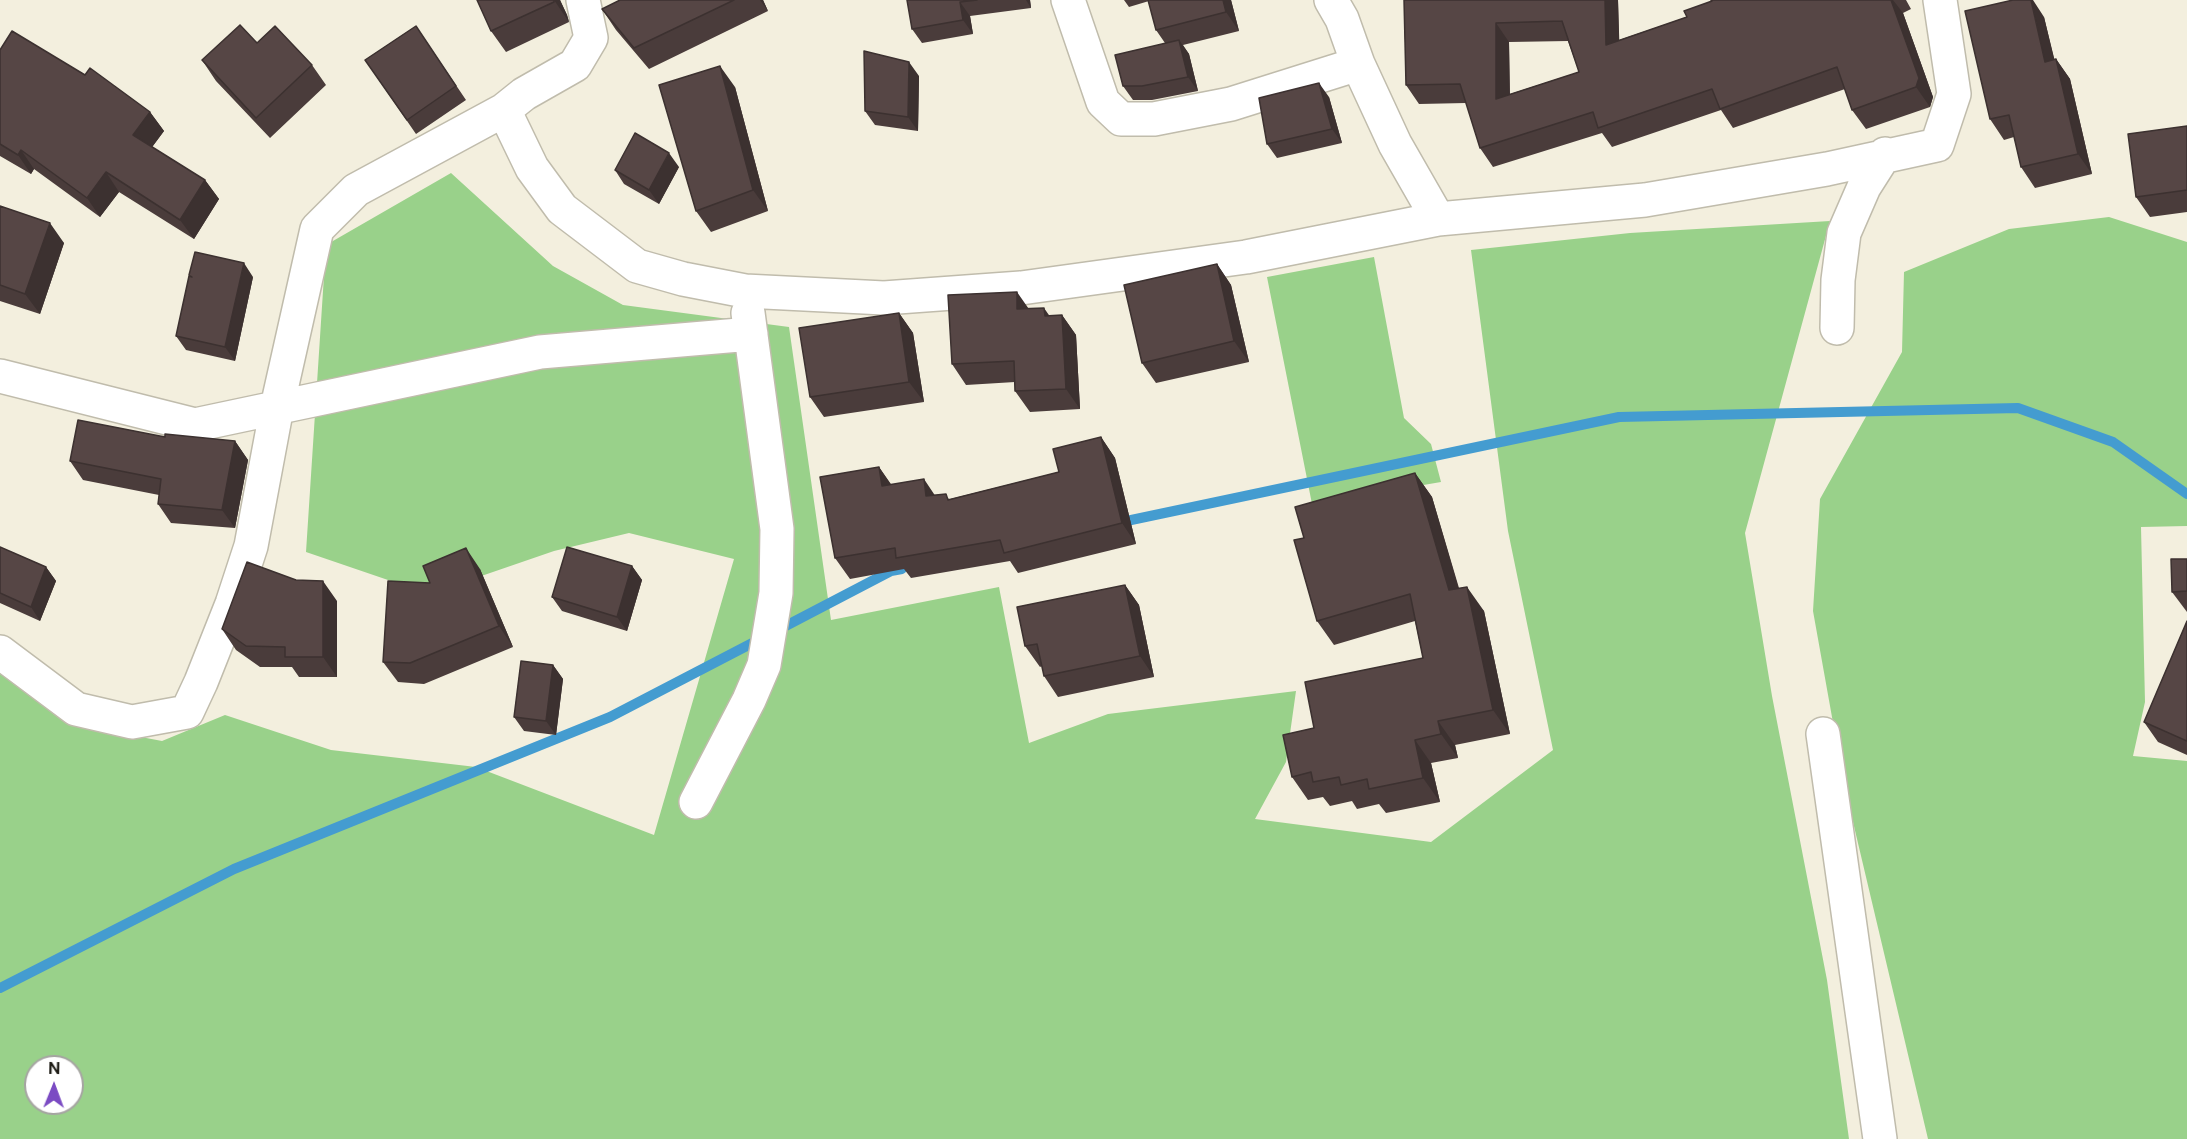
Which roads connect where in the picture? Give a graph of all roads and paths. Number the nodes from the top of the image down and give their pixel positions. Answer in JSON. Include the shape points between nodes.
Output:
{"nodes":[{"id":1,"x":583,"y":0,"type":"edge"},
{"id":2,"x":1068,"y":0,"type":"edge"},
{"id":3,"x":1331,"y":0,"type":"edge"},
{"id":4,"x":1940,"y":0,"type":"edge"},
{"id":5,"x":1358,"y":64,"type":"junction"},
{"id":6,"x":504,"y":110,"type":"junction"},
{"id":7,"x":1885,"y":154,"type":"junction"},
{"id":8,"x":1438,"y":219,"type":"junction"},
{"id":9,"x":745,"y":291,"type":"junction"},
{"id":10,"x":1837,"y":328,"type":"dead end"},
{"id":11,"x":751,"y":334,"type":"junction"},
{"id":12,"x":0,"y":376,"type":"edge"},
{"id":13,"x":277,"y":407,"type":"junction"},
{"id":14,"x":0,"y":651,"type":"edge"},
{"id":15,"x":1823,"y":734,"type":"dead end"},
{"id":16,"x":696,"y":802,"type":"dead end"},
{"id":17,"x":1880,"y":1139,"type":"edge"}],
"edges":[{"from":1,"to":6,"type":"street","via":[[591,38],[575,65]]},
{"from":2,"to":5,"type":"street","via":[[1103,102],[1121,119],[1154,119],[1231,104]]},
{"from":3,"to":5,"type":"street"},
{"from":4,"to":7,"type":"street","via":[[1954,94],[1937,144]]},
{"from":5,"to":8,"type":"street","via":[[1395,144]]},
{"from":6,"to":9,"type":"street","via":[[532,168],[562,209],[637,266]]},
{"from":6,"to":13,"type":"street","via":[[356,190],[317,229]]},
{"from":7,"to":8,"type":"street","via":[[1827,169],[1645,200]]},
{"from":7,"to":10,"type":"street","via":[[1864,187],[1844,233]]},
{"from":8,"to":9,"type":"street","via":[[1246,257],[1021,288],[884,298]]},
{"from":9,"to":11,"type":"street"},
{"from":11,"to":13,"type":"street","via":[[540,352]]},
{"from":11,"to":16,"type":"street","via":[[777,529],[776,593],[764,665]]},
{"from":12,"to":13,"type":"street","via":[[195,425]]},
{"from":13,"to":14,"type":"street","via":[[251,546],[232,604],[187,712],[132,722],[76,709]]},
{"from":15,"to":17,"type":"street"}]}
